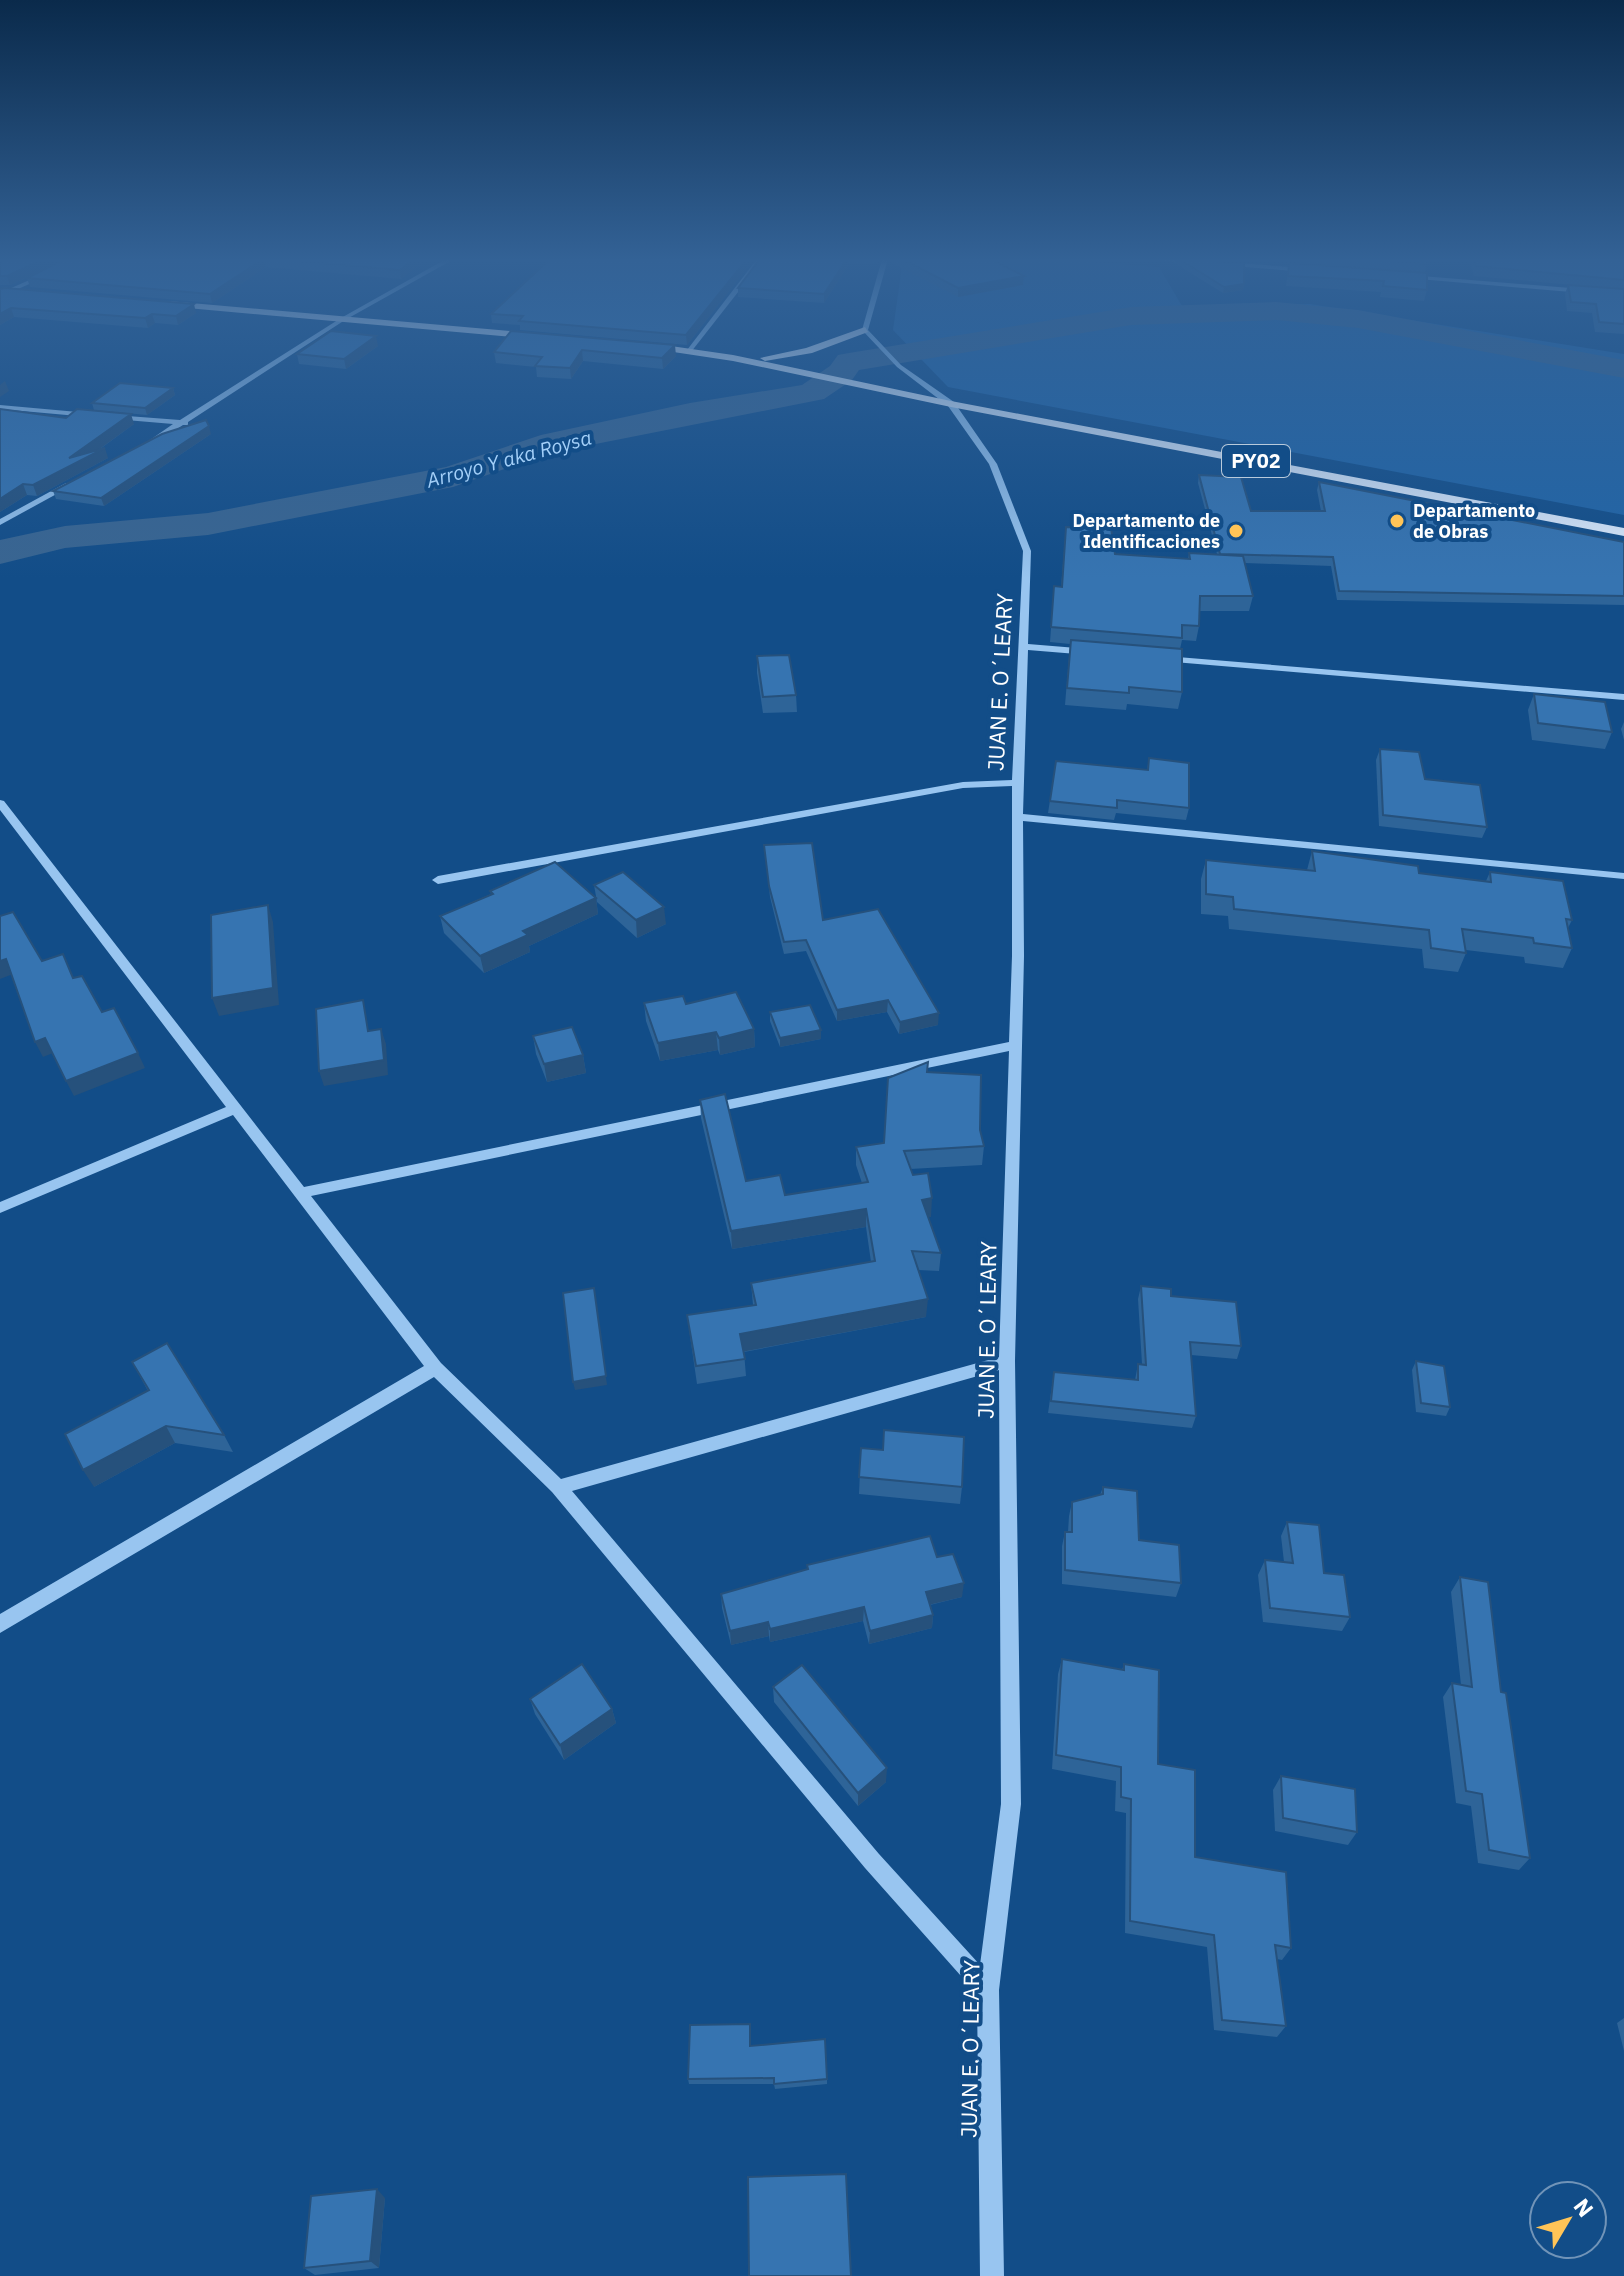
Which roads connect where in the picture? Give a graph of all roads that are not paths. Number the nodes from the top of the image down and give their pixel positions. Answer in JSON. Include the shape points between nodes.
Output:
{"nodes":[{"id":1,"x":273,"y":365,"type":"edge"},
{"id":2,"x":767,"y":365,"type":"edge"},
{"id":3,"x":898,"y":365,"type":"edge"},
{"id":4,"x":951,"y":404,"type":"junction"},
{"id":5,"x":0,"y":407,"type":"edge"},
{"id":6,"x":93,"y":415,"type":"edge"},
{"id":7,"x":108,"y":416,"type":"edge"},
{"id":8,"x":185,"y":423,"type":"junction"},
{"id":9,"x":146,"y":444,"type":"edge"},
{"id":10,"x":79,"y":480,"type":"edge"},
{"id":11,"x":0,"y":522,"type":"edge"},
{"id":12,"x":1624,"y":532,"type":"edge"},
{"id":13,"x":1025,"y":647,"type":"junction"},
{"id":14,"x":1104,"y":654,"type":"edge"},
{"id":15,"x":1151,"y":658,"type":"edge"},
{"id":16,"x":1624,"y":697,"type":"edge"},
{"id":17,"x":1017,"y":783,"type":"junction"},
{"id":18,"x":0,"y":803,"type":"edge"},
{"id":19,"x":1019,"y":817,"type":"junction"},
{"id":20,"x":1624,"y":876,"type":"edge"},
{"id":21,"x":438,"y":880,"type":"dead end"},
{"id":22,"x":1014,"y":1045,"type":"junction"},
{"id":23,"x":236,"y":1108,"type":"junction"},
{"id":24,"x":300,"y":1193,"type":"junction"},
{"id":25,"x":0,"y":1208,"type":"edge"},
{"id":26,"x":1007,"y":1361,"type":"junction"},
{"id":27,"x":435,"y":1368,"type":"junction"},
{"id":28,"x":558,"y":1487,"type":"junction"},
{"id":29,"x":0,"y":1624,"type":"edge"},
{"id":30,"x":988,"y":1990,"type":"junction"},
{"id":31,"x":992,"y":2276,"type":"edge"}],
"edges":[{"from":1,"to":8,"type":"street"},
{"from":2,"to":4,"type":"main road","number":"PY02"},
{"from":3,"to":4,"type":"street","name":"JUAN E. O´LEARY"},
{"from":4,"to":12,"type":"main road","number":"PY02"},
{"from":4,"to":13,"type":"street","name":"JUAN E. O´LEARY","via":[[993,464],[1027,551]]},
{"from":5,"to":6,"type":"street"},
{"from":7,"to":8,"type":"street"},
{"from":8,"to":9,"type":"street"},
{"from":10,"to":11,"type":"street"},
{"from":13,"to":14,"type":"street"},
{"from":13,"to":17,"type":"street","name":"JUAN E. O´LEARY"},
{"from":15,"to":16,"type":"street"},
{"from":17,"to":19,"type":"street","name":"JUAN E. O´LEARY"},
{"from":17,"to":21,"type":"street","via":[[963,785]]},
{"from":18,"to":23,"type":"street"},
{"from":19,"to":20,"type":"street"},
{"from":19,"to":22,"type":"street","name":"JUAN E. O´LEARY"},
{"from":22,"to":24,"type":"street"},
{"from":22,"to":26,"type":"street","name":"JUAN E. O´LEARY"},
{"from":23,"to":24,"type":"street"},
{"from":23,"to":25,"type":"street"},
{"from":24,"to":27,"type":"street"},
{"from":26,"to":28,"type":"street"},
{"from":26,"to":30,"type":"street","name":"JUAN E. O´LEARY","via":[[1011,1804]]},
{"from":27,"to":28,"type":"street"},
{"from":27,"to":29,"type":"street"},
{"from":28,"to":30,"type":"street","via":[[872,1861]]},
{"from":30,"to":31,"type":"street","name":"JUAN E. O´LEARY"}]}
